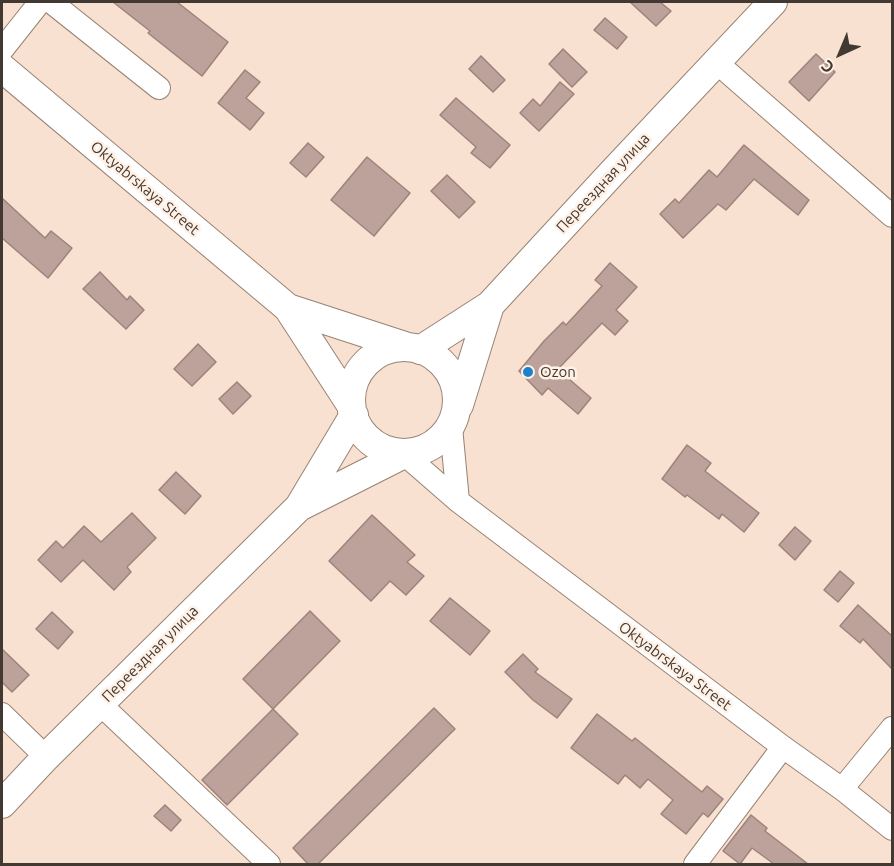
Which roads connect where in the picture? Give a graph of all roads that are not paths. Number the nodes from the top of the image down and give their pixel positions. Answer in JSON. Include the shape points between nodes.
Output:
{"nodes":[{"id":1,"x":40,"y":2,"type":"edge"},
{"id":2,"x":51,"y":2,"type":"edge"},
{"id":3,"x":773,"y":2,"type":"edge"},
{"id":4,"x":2,"y":50,"type":"edge"},
{"id":5,"x":716,"y":62,"type":"junction"},
{"id":6,"x":2,"y":68,"type":"edge"},
{"id":7,"x":159,"y":88,"type":"dead end"},
{"id":8,"x":892,"y":216,"type":"edge"},
{"id":9,"x":490,"y":305,"type":"junction"},
{"id":10,"x":288,"y":308,"type":"junction"},
{"id":11,"x":415,"y":349,"type":"junction"},
{"id":12,"x":352,"y":410,"type":"junction"},
{"id":13,"x":454,"y":419,"type":"junction"},
{"id":14,"x":404,"y":454,"type":"junction"},
{"id":15,"x":458,"y":501,"type":"junction"},
{"id":16,"x":300,"y":507,"type":"junction"},
{"id":17,"x":100,"y":704,"type":"junction"},
{"id":18,"x":2,"y":714,"type":"edge"},
{"id":19,"x":892,"y":728,"type":"edge"},
{"id":20,"x":783,"y":747,"type":"junction"},
{"id":21,"x":46,"y":757,"type":"junction"},
{"id":22,"x":842,"y":789,"type":"junction"},
{"id":23,"x":2,"y":804,"type":"edge"},
{"id":24,"x":892,"y":829,"type":"edge"},
{"id":25,"x":269,"y":864,"type":"edge"},
{"id":26,"x":696,"y":864,"type":"edge"}],
"edges":[{"from":1,"to":4,"type":"street"},
{"from":2,"to":7,"type":"street"},
{"from":3,"to":5,"type":"main road","name":"Переездная улица"},
{"from":5,"to":8,"type":"street"},
{"from":5,"to":9,"type":"main road","name":"Переездная улица"},
{"from":6,"to":10,"type":"main road","name":"Oktyabrskaya Street"},
{"from":9,"to":11,"type":"main road","name":"Переездная улица"},
{"from":9,"to":13,"type":"main road","name":"Переездная улица"},
{"from":10,"to":11,"type":"main road","name":"Oktyabrskaya Street"},
{"from":10,"to":12,"type":"main road","name":"Oktyabrskaya Street"},
{"from":11,"to":12,"type":"main road","via":[[387,350],[367,362],[354,382]]},
{"from":11,"to":13,"type":"main road","via":[[431,354],[447,368],[456,388]]},
{"from":12,"to":14,"type":"main road","via":[[359,430],[379,447]]},
{"from":12,"to":16,"type":"main road","name":"Переездная улица"},
{"from":13,"to":14,"type":"main road","via":[[439,442]]},
{"from":13,"to":15,"type":"street"},
{"from":14,"to":15,"type":"street","name":"Oktyabrskaya Street"},
{"from":14,"to":16,"type":"main road","name":"Переездная улица"},
{"from":15,"to":20,"type":"street","name":"Oktyabrskaya Street"},
{"from":16,"to":17,"type":"main road","name":"Переездная улица"},
{"from":17,"to":21,"type":"main road","name":"Переездная улица"},
{"from":17,"to":25,"type":"street"},
{"from":18,"to":21,"type":"street"},
{"from":19,"to":22,"type":"street"},
{"from":20,"to":22,"type":"street","name":"Oktyabrskaya Street"},
{"from":20,"to":26,"type":"street"},
{"from":21,"to":23,"type":"main road","name":"Переездная улица"},
{"from":22,"to":24,"type":"street","name":"Oktyabrskaya Street"}]}
